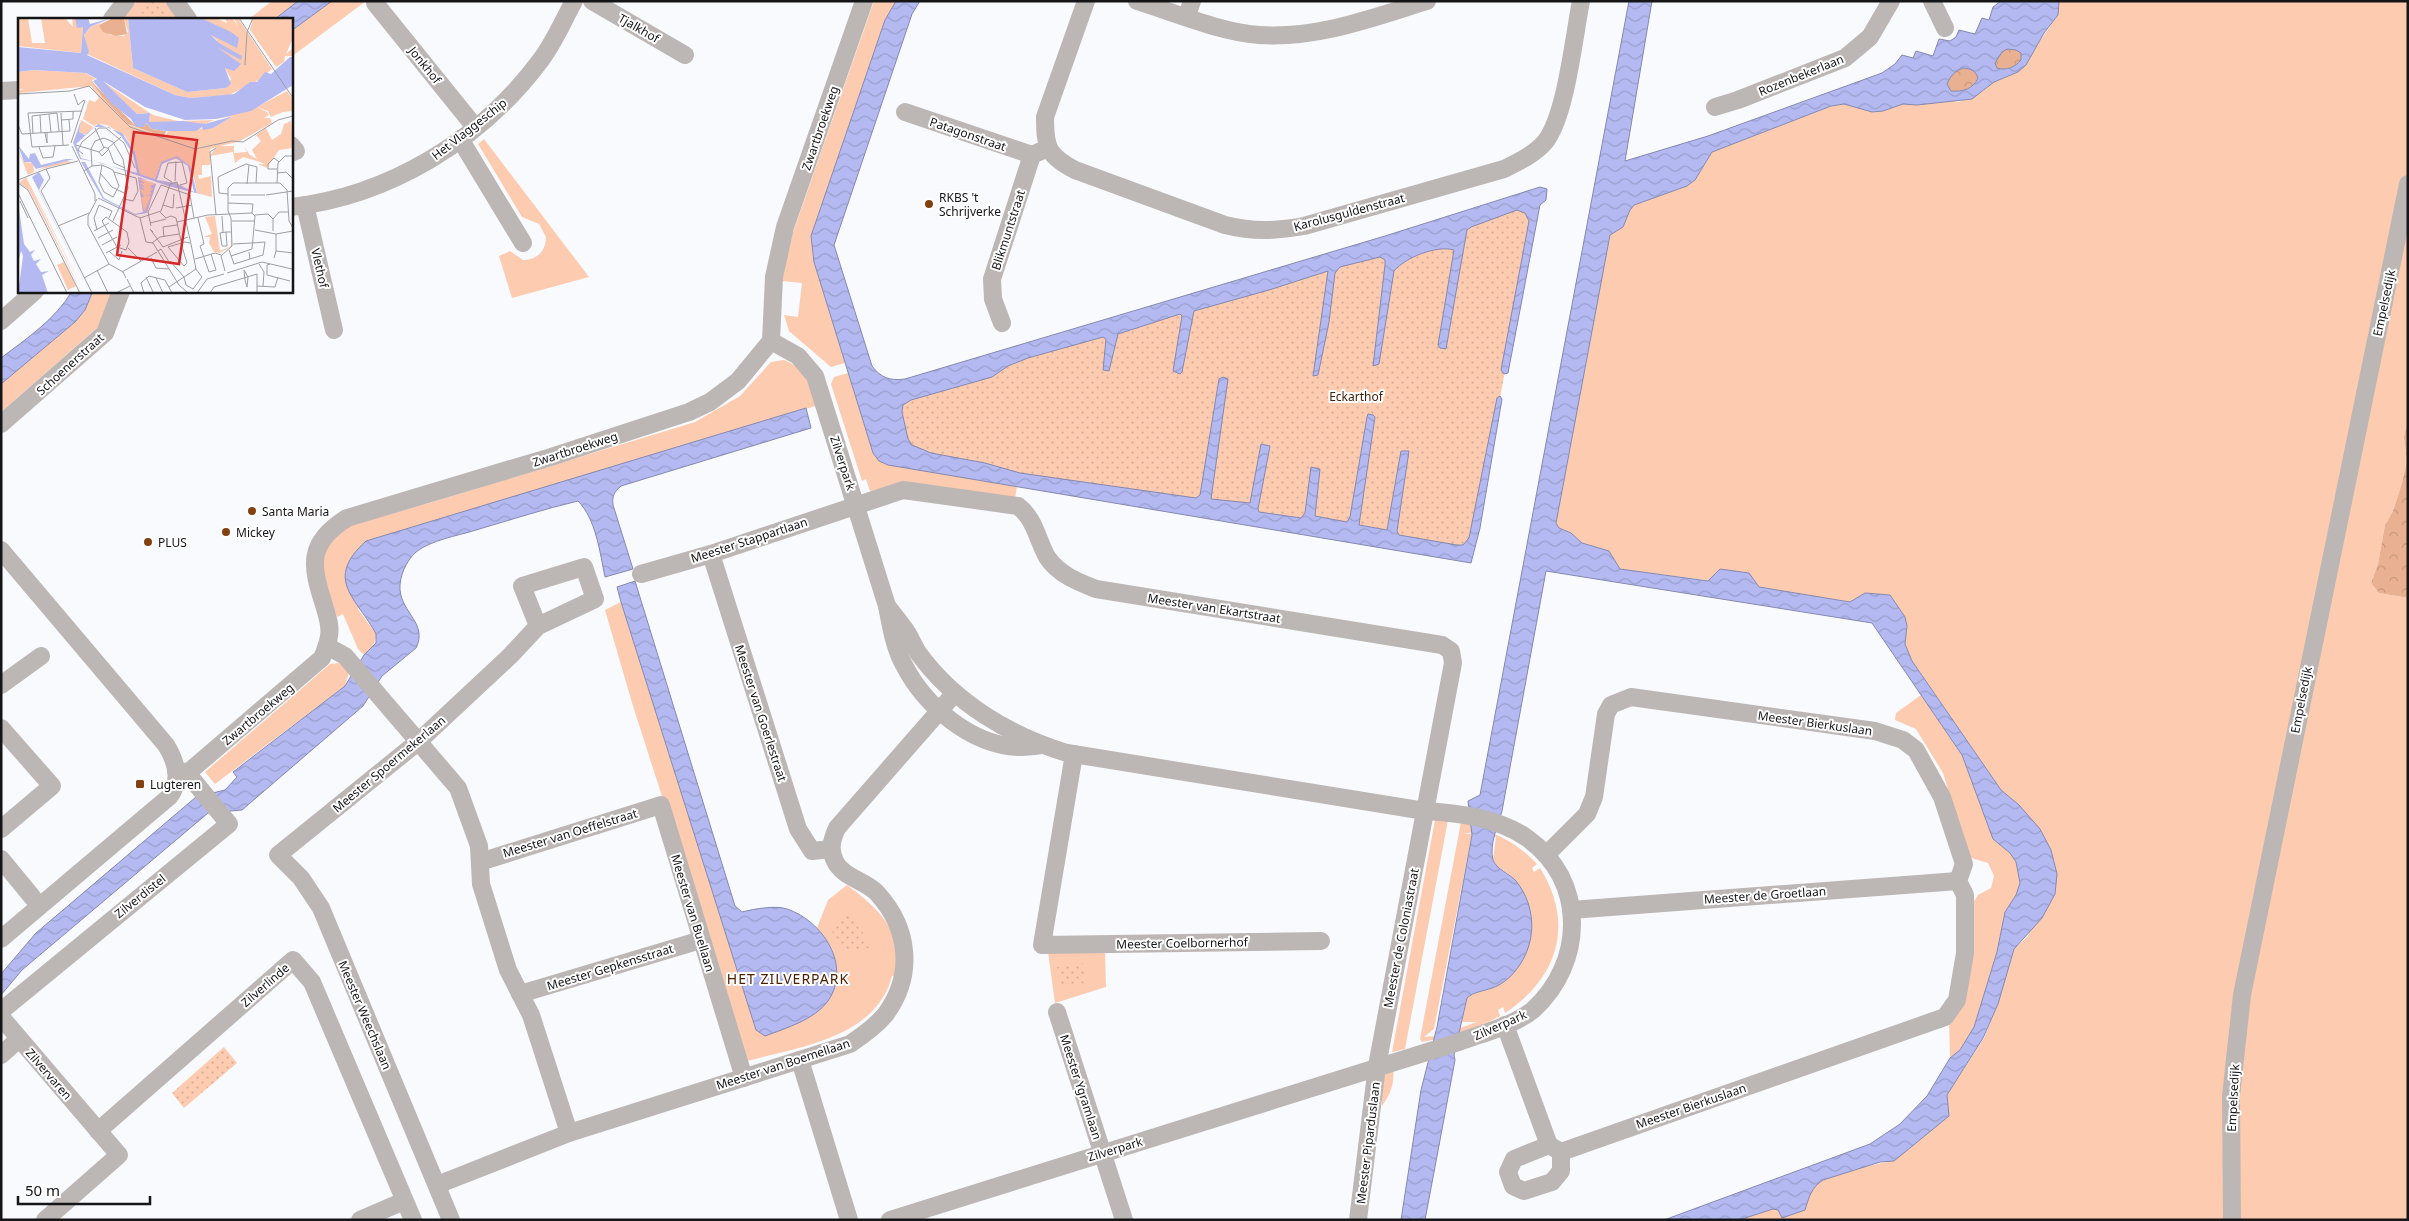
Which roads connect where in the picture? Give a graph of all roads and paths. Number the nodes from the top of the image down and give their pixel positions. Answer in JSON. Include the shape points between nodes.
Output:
{"nodes":[{"id":1,"x":126,"y":1,"type":"edge"},
{"id":2,"x":175,"y":1,"type":"edge"},
{"id":3,"x":574,"y":1,"type":"edge"},
{"id":4,"x":592,"y":1,"type":"edge"},
{"id":5,"x":864,"y":1,"type":"edge"},
{"id":6,"x":1086,"y":1,"type":"edge"},
{"id":7,"x":1137,"y":1,"type":"edge"},
{"id":8,"x":1427,"y":1,"type":"edge"},
{"id":9,"x":1581,"y":1,"type":"edge"},
{"id":10,"x":1891,"y":1,"type":"edge"},
{"id":11,"x":1932,"y":1,"type":"edge"},
{"id":12,"x":375,"y":2,"type":"dead end"},
{"id":13,"x":1189,"y":9,"type":"edge"},
{"id":14,"x":113,"y":18,"type":"edge"},
{"id":15,"x":187,"y":18,"type":"edge"},
{"id":16,"x":1945,"y":28,"type":"dead end"},
{"id":17,"x":685,"y":55,"type":"dead end"},
{"id":18,"x":18,"y":90,"type":"edge"},
{"id":19,"x":1,"y":91,"type":"edge"},
{"id":20,"x":1715,"y":107,"type":"dead end"},
{"id":21,"x":905,"y":112,"type":"dead end"},
{"id":22,"x":475,"y":127,"type":"junction"},
{"id":23,"x":460,"y":139,"type":"junction"},
{"id":24,"x":1048,"y":148,"type":"junction"},
{"id":25,"x":1032,"y":155,"type":"junction"},
{"id":26,"x":2408,"y":184,"type":"edge"},
{"id":27,"x":298,"y":206,"type":"edge"},
{"id":28,"x":522,"y":243,"type":"dead end"},
{"id":29,"x":34,"y":292,"type":"edge"},
{"id":30,"x":122,"y":292,"type":"edge"},
{"id":31,"x":1,"y":321,"type":"edge"},
{"id":32,"x":1002,"y":323,"type":"dead end"},
{"id":33,"x":334,"y":330,"type":"dead end"},
{"id":34,"x":771,"y":341,"type":"junction"},
{"id":35,"x":1,"y":424,"type":"edge"},
{"id":36,"x":856,"y":505,"type":"junction"},
{"id":37,"x":1,"y":550,"type":"edge"},
{"id":38,"x":711,"y":554,"type":"junction"},
{"id":39,"x":641,"y":574,"type":"dead end"},
{"id":40,"x":887,"y":606,"type":"junction"},
{"id":41,"x":538,"y":626,"type":"dead end"},
{"id":42,"x":327,"y":646,"type":"junction"},
{"id":43,"x":41,"y":656,"type":"dead end"},
{"id":44,"x":1,"y":685,"type":"edge"},
{"id":45,"x":955,"y":693,"type":"junction"},
{"id":46,"x":939,"y":710,"type":"junction"},
{"id":47,"x":1,"y":728,"type":"edge"},
{"id":48,"x":419,"y":742,"type":"junction"},
{"id":49,"x":1041,"y":745,"type":"junction"},
{"id":50,"x":1074,"y":754,"type":"junction"},
{"id":51,"x":184,"y":774,"type":"junction"},
{"id":52,"x":661,"y":805,"type":"joint"},
{"id":53,"x":1425,"y":811,"type":"junction"},
{"id":54,"x":1,"y":829,"type":"edge"},
{"id":55,"x":831,"y":849,"type":"junction"},
{"id":56,"x":278,"y":855,"type":"joint"},
{"id":57,"x":1546,"y":855,"type":"junction"},
{"id":58,"x":1,"y":859,"type":"edge"},
{"id":59,"x":480,"y":862,"type":"junction"},
{"id":60,"x":1958,"y":881,"type":"junction"},
{"id":61,"x":33,"y":898,"type":"junction"},
{"id":62,"x":1572,"y":910,"type":"junction"},
{"id":63,"x":1,"y":926,"type":"edge"},
{"id":64,"x":1,"y":940,"type":"edge"},
{"id":65,"x":701,"y":940,"type":"junction"},
{"id":66,"x":1321,"y":941,"type":"dead end"},
{"id":67,"x":520,"y":994,"type":"junction"},
{"id":68,"x":1,"y":1011,"type":"edge"},
{"id":69,"x":1057,"y":1012,"type":"dead end"},
{"id":70,"x":1,"y":1017,"type":"edge"},
{"id":71,"x":1505,"y":1025,"type":"junction"},
{"id":72,"x":19,"y":1039,"type":"junction"},
{"id":73,"x":1,"y":1055,"type":"edge"},
{"id":74,"x":800,"y":1060,"type":"junction"},
{"id":75,"x":1377,"y":1066,"type":"junction"},
{"id":76,"x":744,"y":1078,"type":"junction"},
{"id":77,"x":98,"y":1130,"type":"junction"},
{"id":78,"x":569,"y":1133,"type":"junction"},
{"id":79,"x":1102,"y":1153,"type":"junction"},
{"id":80,"x":437,"y":1185,"type":"junction"},
{"id":81,"x":404,"y":1201,"type":"junction"},
{"id":82,"x":45,"y":1220,"type":"edge"},
{"id":83,"x":360,"y":1220,"type":"edge"},
{"id":84,"x":413,"y":1220,"type":"edge"},
{"id":85,"x":451,"y":1220,"type":"edge"},
{"id":86,"x":849,"y":1220,"type":"edge"},
{"id":87,"x":890,"y":1220,"type":"edge"},
{"id":88,"x":1124,"y":1220,"type":"edge"},
{"id":89,"x":1358,"y":1220,"type":"edge"},
{"id":90,"x":2232,"y":1220,"type":"edge"}],
"edges":[{"from":1,"to":14,"type":"street"},
{"from":2,"to":15,"type":"street"},
{"from":3,"to":22,"type":"street","name":"Het Vlaggeschip","via":[[541,60],[512,96]]},
{"from":4,"to":17,"type":"street","name":"Tjalkhof"},
{"from":5,"to":34,"type":"street","name":"Zwartbroekweg","via":[[784,227],[774,277]]},
{"from":6,"to":24,"type":"street","via":[[1045,117]]},
{"from":7,"to":13,"type":"street"},
{"from":8,"to":13,"type":"street","via":[[1304,35],[1258,35],[1223,28]]},
{"from":9,"to":24,"type":"street","name":"Karolusguldenstraat","via":[[1560,110],[1553,128],[1538,148],[1504,169],[1304,226],[1248,231],[1226,225],[1075,170],[1057,160]]},
{"from":10,"to":20,"type":"street","name":"Rozenbekerlaan","via":[[1870,36],[1845,58]]},
{"from":11,"to":16,"type":"street"},
{"from":12,"to":22,"type":"street","name":"Jonkhof"},
{"from":18,"to":19,"type":"street"},
{"from":21,"to":25,"type":"street","name":"Patagonstraat"},
{"from":22,"to":23,"type":"street","name":"Het Vlaggeschip"},
{"from":23,"to":27,"type":"street","name":"Het Vlaggeschip","via":[[388,182],[322,203]]},
{"from":23,"to":28,"type":"street"},
{"from":24,"to":25,"type":"street"},
{"from":25,"to":32,"type":"street","name":"Blikmuntstraat","via":[[992,279]]},
{"from":26,"to":90,"type":"street","name":"Empelsedijk","via":[[2242,995],[2231,1096]]},
{"from":27,"to":33,"type":"street","name":"Vlethof"},
{"from":29,"to":31,"type":"street"},
{"from":30,"to":35,"type":"street","name":"Schoenerstraat","via":[[105,333]]},
{"from":34,"to":36,"type":"street","name":"Zilverpark","via":[[798,356],[815,376]]},
{"from":34,"to":42,"type":"street","name":"Zwartbroekweg","via":[[738,381],[710,402],[689,412],[347,518],[329,529],[316,554],[314,574],[328,621],[330,634]]},
{"from":36,"to":38,"type":"street","name":"Meester Stappartlaan"},
{"from":36,"to":40,"type":"street","name":"Zilverpark"},
{"from":36,"to":53,"type":"street","name":"Meester van Ekartstraat","via":[[903,490],[1018,506],[1028,514],[1048,557],[1059,570],[1096,589],[1442,646],[1451,651],[1453,663]]},
{"from":37,"to":51,"type":"street","via":[[166,745]]},
{"from":38,"to":39,"type":"street","name":"Meester Stappartlaan"},
{"from":38,"to":55,"type":"street","name":"Meester van Goerlestraat","via":[[798,829],[812,851]]},
{"from":40,"to":45,"type":"street","name":"Zilverpark","via":[[919,654]]},
{"from":40,"to":46,"type":"street","name":"Zilverpark","via":[[892,636],[903,664],[919,691]]},
{"from":41,"to":48,"type":"street","name":"Meester Spoermekerlaan"},
{"from":42,"to":48,"type":"street","via":[[345,656]]},
{"from":42,"to":51,"type":"street","name":"Zwartbroekweg","via":[[322,658],[312,668]]},
{"from":43,"to":44,"type":"street"},
{"from":45,"to":46,"type":"street"},
{"from":45,"to":49,"type":"street","name":"Zilverpark","via":[[992,721]]},
{"from":46,"to":49,"type":"street","name":"Zilverpark","via":[[964,729],[989,741],[1017,747]]},
{"from":46,"to":55,"type":"street","via":[[837,828]]},
{"from":47,"to":54,"type":"street","via":[[52,786]]},
{"from":48,"to":56,"type":"street","name":"Meester Spoermekerlaan"},
{"from":48,"to":59,"type":"street","via":[[458,788],[479,846]]},
{"from":49,"to":50,"type":"street","name":"Zilverpark"},
{"from":50,"to":53,"type":"street","name":"Zilverpark"},
{"from":50,"to":66,"type":"street","name":"Meester Coelbornerhof","via":[[1042,945]]},
{"from":51,"to":61,"type":"street","name":"Zwartbroekweg","via":[[162,788]]},
{"from":51,"to":64,"type":"street","via":[[169,797]]},
{"from":51,"to":68,"type":"street","name":"Zilverdistel","via":[[229,824]]},
{"from":52,"to":59,"type":"street","name":"Meester van Oeffelstraat"},
{"from":52,"to":65,"type":"street","name":"Meester van Buellaan"},
{"from":53,"to":57,"type":"street","name":"Zilverpark","via":[[1501,824],[1527,838]]},
{"from":53,"to":75,"type":"street","name":"Meester de Coloniastraat"},
{"from":55,"to":74,"type":"street","name":"Meester van Boemellaan","via":[[835,863],[876,892],[892,913],[902,931],[905,972],[885,1015],[870,1030],[850,1044]]},
{"from":56,"to":80,"type":"street","name":"Meester Weechslaan","via":[[301,878],[321,908]]},
{"from":57,"to":60,"type":"street","name":"Meester Bierkuslaan","via":[[1587,814],[1594,797],[1606,714],[1611,705],[1631,697],[1875,732],[1903,740],[1916,750],[1942,797],[1964,864]]},
{"from":57,"to":62,"type":"street","name":"Zilverpark","via":[[1559,870]]},
{"from":58,"to":61,"type":"street"},
{"from":59,"to":67,"type":"street","via":[[484,894],[508,970]]},
{"from":60,"to":62,"type":"street","name":"Meester de Groetlaan"},
{"from":60,"to":71,"type":"street","name":"Meester Bierkuslaan","via":[[1966,895],[1966,952],[1957,1000],[1945,1017],[1555,1148]]},
{"from":61,"to":63,"type":"street","name":"Zwartbroekweg"},
{"from":62,"to":71,"type":"street","name":"Zilverpark","via":[[1572,939],[1554,987],[1532,1011]]},
{"from":65,"to":67,"type":"street","name":"Meester Gepkensstraat"},
{"from":65,"to":76,"type":"street","name":"Meester van Buellaan"},
{"from":67,"to":78,"type":"street","via":[[531,1016]]},
{"from":69,"to":79,"type":"street","name":"Meester Ygramlaan"},
{"from":70,"to":72,"type":"street","name":"Zilvervaren"},
{"from":71,"to":75,"type":"street","name":"Zilverpark"},
{"from":72,"to":73,"type":"street"},
{"from":72,"to":77,"type":"street","name":"Zilvervaren"},
{"from":74,"to":76,"type":"street","name":"Meester van Boemellaan"},
{"from":74,"to":86,"type":"street"},
{"from":75,"to":79,"type":"street","name":"Zilverpark"},
{"from":75,"to":89,"type":"street","name":"Meester Piparduslaan"},
{"from":76,"to":78,"type":"street","name":"Meester van Boemellaan"},
{"from":77,"to":81,"type":"street","name":"Zilverlinde","via":[[293,960],[312,982]]},
{"from":77,"to":82,"type":"street","via":[[119,1155]]},
{"from":78,"to":80,"type":"street","name":"Meester van Boemellaan"},
{"from":79,"to":87,"type":"street","name":"Zilverpark"},
{"from":79,"to":88,"type":"street","name":"Meester Ygramlaan"},
{"from":80,"to":85,"type":"street"},
{"from":81,"to":83,"type":"street"},
{"from":81,"to":84,"type":"street"}]}
